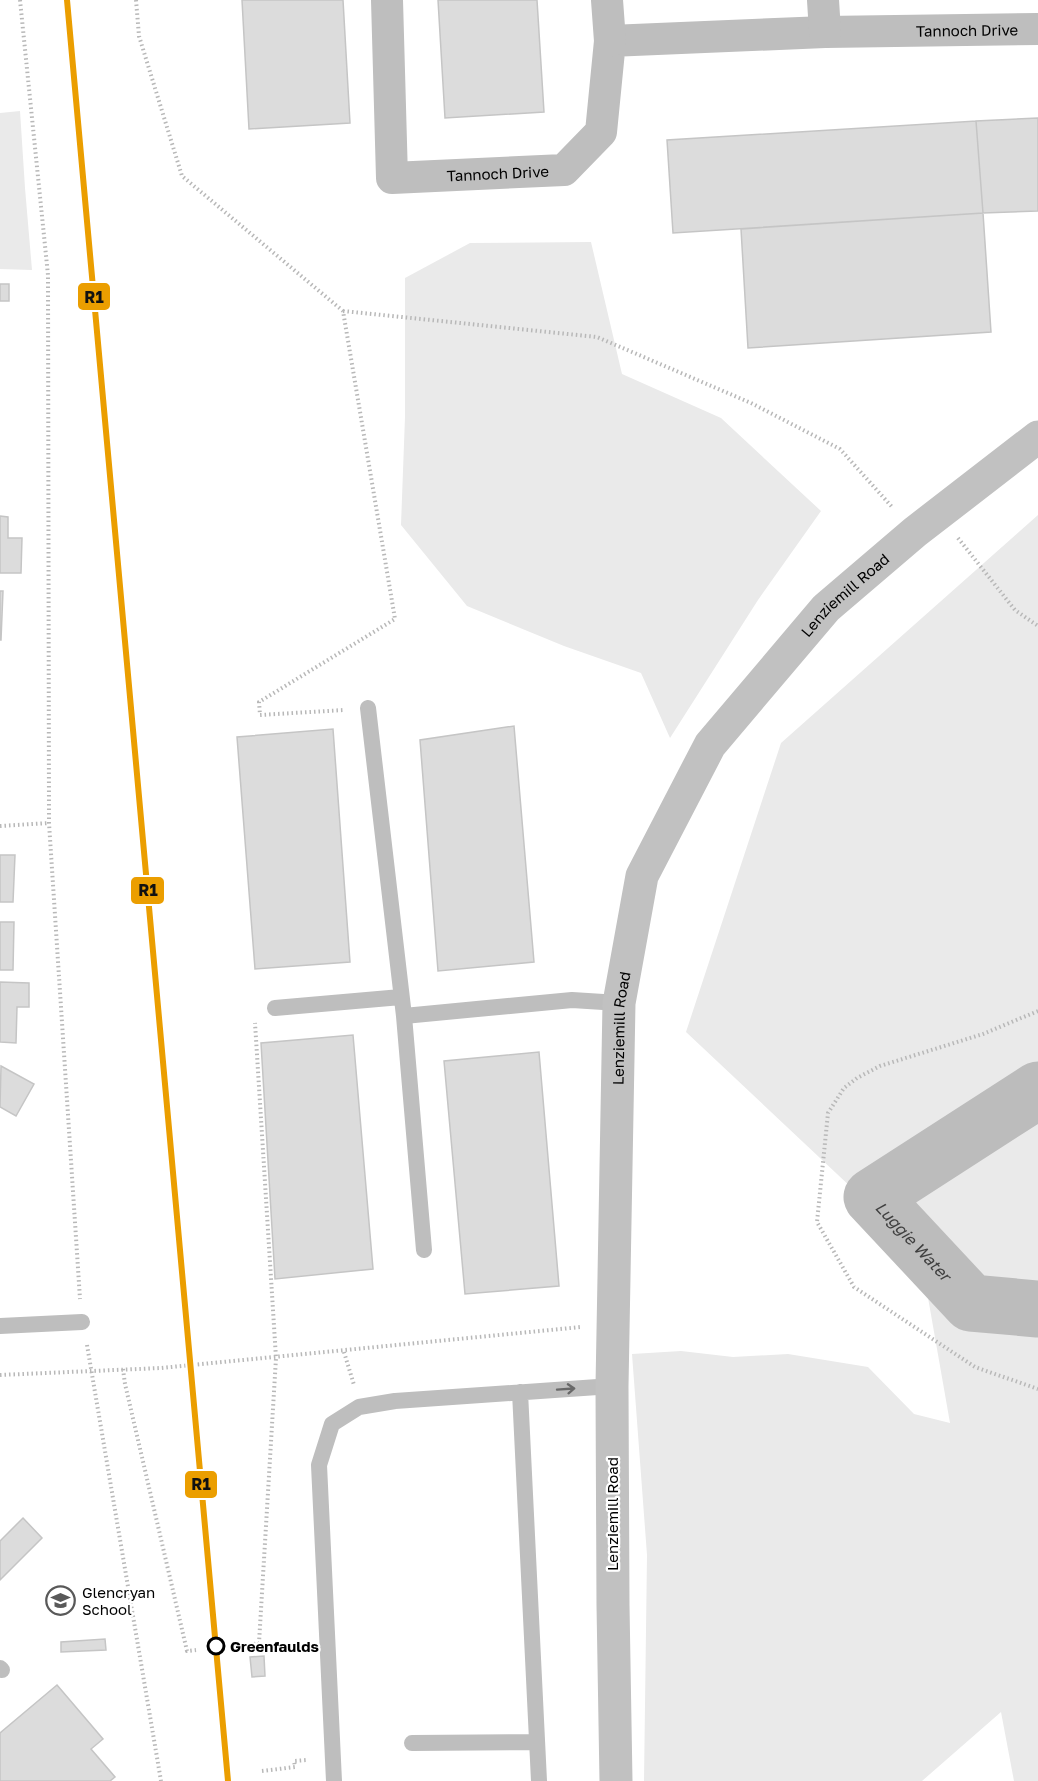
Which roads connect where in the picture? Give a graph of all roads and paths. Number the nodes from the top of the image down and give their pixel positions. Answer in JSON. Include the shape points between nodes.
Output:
{"nodes":[{"id":1,"x":20,"y":0,"type":"edge"},
{"id":2,"x":136,"y":0,"type":"edge"},
{"id":3,"x":387,"y":0,"type":"edge"},
{"id":4,"x":607,"y":0,"type":"edge"},
{"id":5,"x":823,"y":0,"type":"edge"},
{"id":6,"x":1038,"y":28,"type":"edge"},
{"id":7,"x":825,"y":32,"type":"junction"},
{"id":8,"x":610,"y":41,"type":"junction"},
{"id":9,"x":343,"y":311,"type":"junction"},
{"id":10,"x":1038,"y":437,"type":"edge"},
{"id":11,"x":927,"y":523,"type":"junction"},
{"id":12,"x":1038,"y":626,"type":"edge"},
{"id":13,"x":368,"y":708,"type":"joint"},
{"id":14,"x":49,"y":823,"type":"junction"},
{"id":15,"x":0,"y":826,"type":"edge"},
{"id":16,"x":401,"y":997,"type":"junction"},
{"id":17,"x":619,"y":1003,"type":"junction"},
{"id":18,"x":275,"y":1008,"type":"joint"},
{"id":19,"x":1038,"y":1011,"type":"edge"},
{"id":20,"x":404,"y":1016,"type":"junction"},
{"id":21,"x":423,"y":1250,"type":"dead end"},
{"id":22,"x":82,"y":1322,"type":"junction"},
{"id":23,"x":614,"y":1324,"type":"junction"},
{"id":24,"x":0,"y":1326,"type":"edge"},
{"id":25,"x":344,"y":1352,"type":"junction"},
{"id":26,"x":276,"y":1358,"type":"junction"},
{"id":27,"x":123,"y":1370,"type":"junction"},
{"id":28,"x":93,"y":1371,"type":"junction"},
{"id":29,"x":0,"y":1376,"type":"edge"},
{"id":30,"x":354,"y":1386,"type":"dead end"},
{"id":31,"x":612,"y":1386,"type":"junction"},
{"id":32,"x":1038,"y":1389,"type":"edge"},
{"id":33,"x":520,"y":1392,"type":"junction"},
{"id":34,"x":254,"y":1644,"type":"dead end"},
{"id":35,"x":196,"y":1650,"type":"dead end"},
{"id":36,"x":537,"y":1742,"type":"junction"},
{"id":37,"x":412,"y":1743,"type":"dead end"},
{"id":38,"x":262,"y":1771,"type":"dead end"},
{"id":39,"x":333,"y":1773,"type":"edge"},
{"id":40,"x":161,"y":1781,"type":"edge"},
{"id":41,"x":539,"y":1781,"type":"edge"},
{"id":42,"x":616,"y":1781,"type":"edge"}],
"edges":[{"from":1,"to":14,"type":"path","via":[[48,275]]},
{"from":2,"to":9,"type":"path","via":[[139,36],[182,176]]},
{"from":3,"to":8,"type":"street","name":"Tannoch Drive","via":[[392,178],[564,170],[601,132]]},
{"from":4,"to":8,"type":"street"},
{"from":5,"to":7,"type":"street"},
{"from":6,"to":7,"type":"street","name":"Tannoch Drive"},
{"from":7,"to":8,"type":"street","name":"Tannoch Drive"},
{"from":9,"to":11,"type":"path","via":[[597,337],[751,403],[840,449]]},
{"from":9,"to":13,"type":"path","via":[[395,619],[258,702],[260,715]]},
{"from":10,"to":11,"type":"main road","name":"Lenziemill Road"},
{"from":11,"to":12,"type":"path","via":[[1015,610]]},
{"from":11,"to":17,"type":"main road","name":"Lenziemill Road","via":[[825,608],[710,745],[642,876]]},
{"from":13,"to":16,"type":"lane"},
{"from":14,"to":15,"type":"path"},
{"from":14,"to":22,"type":"path"},
{"from":16,"to":18,"type":"lane"},
{"from":16,"to":20,"type":"lane"},
{"from":17,"to":20,"type":"lane","via":[[572,1000]]},
{"from":17,"to":23,"type":"main road","name":"Lenziemill Road"},
{"from":18,"to":26,"type":"path","via":[[254,1009]]},
{"from":19,"to":32,"type":"path","via":[[982,1034],[880,1066],[844,1088],[828,1113],[817,1222],[854,1287],[975,1367]]},
{"from":20,"to":21,"type":"lane"},
{"from":22,"to":24,"type":"lane"},
{"from":22,"to":28,"type":"path"},
{"from":23,"to":25,"type":"path"},
{"from":23,"to":31,"type":"main road","name":"Lenziemill Road"},
{"from":25,"to":26,"type":"path"},
{"from":25,"to":30,"type":"path"},
{"from":26,"to":27,"type":"path"},
{"from":26,"to":34,"type":"path","via":[[259,1643]]},
{"from":27,"to":28,"type":"path"},
{"from":27,"to":35,"type":"path","via":[[187,1651]]},
{"from":28,"to":29,"type":"path"},
{"from":28,"to":40,"type":"path"},
{"from":33,"to":31,"type":"lane","one_way":true},
{"from":31,"to":42,"type":"main road","name":"Lenziemill Road"},
{"from":33,"to":36,"type":"lane"},
{"from":33,"to":39,"type":"lane","via":[[359,1407],[332,1424],[319,1466]]},
{"from":36,"to":37,"type":"lane"},
{"from":36,"to":41,"type":"lane"},
{"from":38,"to":39,"type":"path","via":[[295,1767],[294,1761],[307,1760],[308,1769]]}]}
